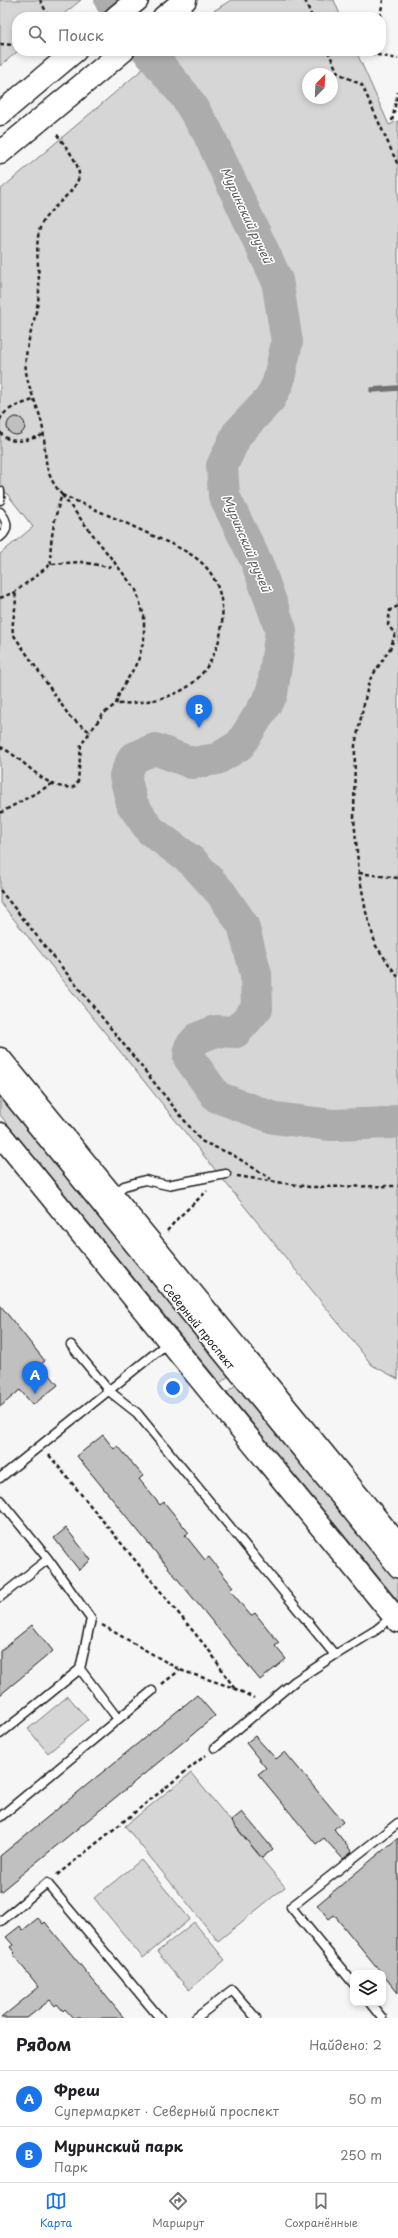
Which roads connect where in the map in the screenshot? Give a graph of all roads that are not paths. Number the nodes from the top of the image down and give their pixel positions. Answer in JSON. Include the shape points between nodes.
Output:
{"nodes":[{"id":1,"x":137,"y":0,"type":"edge"},
{"id":2,"x":184,"y":0,"type":"edge"},
{"id":3,"x":122,"y":12,"type":"edge"},
{"id":4,"x":170,"y":12,"type":"edge"},
{"id":5,"x":69,"y":56,"type":"edge"},
{"id":6,"x":117,"y":56,"type":"edge"},
{"id":7,"x":0,"y":114,"type":"edge"},
{"id":8,"x":0,"y":152,"type":"edge"},
{"id":9,"x":0,"y":491,"type":"edge"},
{"id":10,"x":0,"y":500,"type":"edge"},
{"id":11,"x":0,"y":512,"type":"edge"},
{"id":12,"x":0,"y":537,"type":"edge"},
{"id":13,"x":0,"y":1059,"type":"edge"},
{"id":14,"x":0,"y":1082,"type":"edge"},
{"id":15,"x":0,"y":1134,"type":"edge"},
{"id":16,"x":226,"y":1174,"type":"road end"},
{"id":17,"x":112,"y":1196,"type":"junction"},
{"id":18,"x":170,"y":1342,"type":"junction"},
{"id":19,"x":71,"y":1345,"type":"dead end"},
{"id":20,"x":109,"y":1391,"type":"junction"},
{"id":21,"x":0,"y":1478,"type":"edge"},
{"id":22,"x":0,"y":1500,"type":"edge"},
{"id":23,"x":398,"y":1545,"type":"edge"},
{"id":24,"x":48,"y":1559,"type":"junction"},
{"id":25,"x":398,"y":1569,"type":"edge"},
{"id":26,"x":0,"y":1597,"type":"edge"},
{"id":27,"x":396,"y":1618,"type":"edge"},
{"id":28,"x":335,"y":1654,"type":"junction"},
{"id":29,"x":80,"y":1669,"type":"junction"},
{"id":30,"x":152,"y":1691,"type":"road end"},
{"id":31,"x":118,"y":1719,"type":"junction"},
{"id":32,"x":0,"y":1734,"type":"edge"},
{"id":33,"x":215,"y":1748,"type":"road end"},
{"id":34,"x":0,"y":1817,"type":"edge"},
{"id":35,"x":398,"y":1823,"type":"edge"},
{"id":36,"x":0,"y":1922,"type":"edge"},
{"id":37,"x":350,"y":1978,"type":"edge"},
{"id":38,"x":372,"y":2006,"type":"edge"},
{"id":39,"x":160,"y":2018,"type":"edge"},
{"id":40,"x":196,"y":2018,"type":"edge"},
{"id":41,"x":256,"y":2018,"type":"edge"},
{"id":42,"x":382,"y":2018,"type":"edge"}],
"edges":[{"from":1,"to":3,"type":"main road"},
{"from":2,"to":4,"type":"main road"},
{"from":5,"to":7,"type":"main road"},
{"from":6,"to":8,"type":"main road"},
{"from":9,"to":10,"type":"lane"},
{"from":11,"to":12,"type":"lane","via":[[7,520],[7,528]]},
{"from":13,"to":17,"type":"main road","name":"Северный проспект"},
{"from":14,"to":25,"type":"street","name":"Северный проспект"},
{"from":15,"to":18,"type":"main road"},
{"from":16,"to":17,"type":"lane","via":[[167,1185],[145,1180],[124,1186]]},
{"from":17,"to":23,"type":"main road","name":"Северный проспект"},
{"from":18,"to":20,"type":"lane"},
{"from":18,"to":27,"type":"main road"},
{"from":19,"to":20,"type":"lane"},
{"from":20,"to":21,"type":"lane"},
{"from":20,"to":28,"type":"lane","via":[[137,1413]]},
{"from":22,"to":24,"type":"lane"},
{"from":24,"to":26,"type":"lane"},
{"from":24,"to":29,"type":"lane","via":[[91,1619]]},
{"from":27,"to":28,"type":"lane"},
{"from":28,"to":33,"type":"lane","via":[[295,1681]]},
{"from":29,"to":31,"type":"lane"},
{"from":29,"to":32,"type":"lane"},
{"from":30,"to":31,"type":"lane"},
{"from":31,"to":34,"type":"lane"},
{"from":35,"to":37,"type":"lane","via":[[290,1907]]},
{"from":36,"to":39,"type":"lane","via":[[48,1883]]},
{"from":38,"to":42,"type":"lane"},
{"from":40,"to":41,"type":"lane","via":[[232,1990]]}]}
